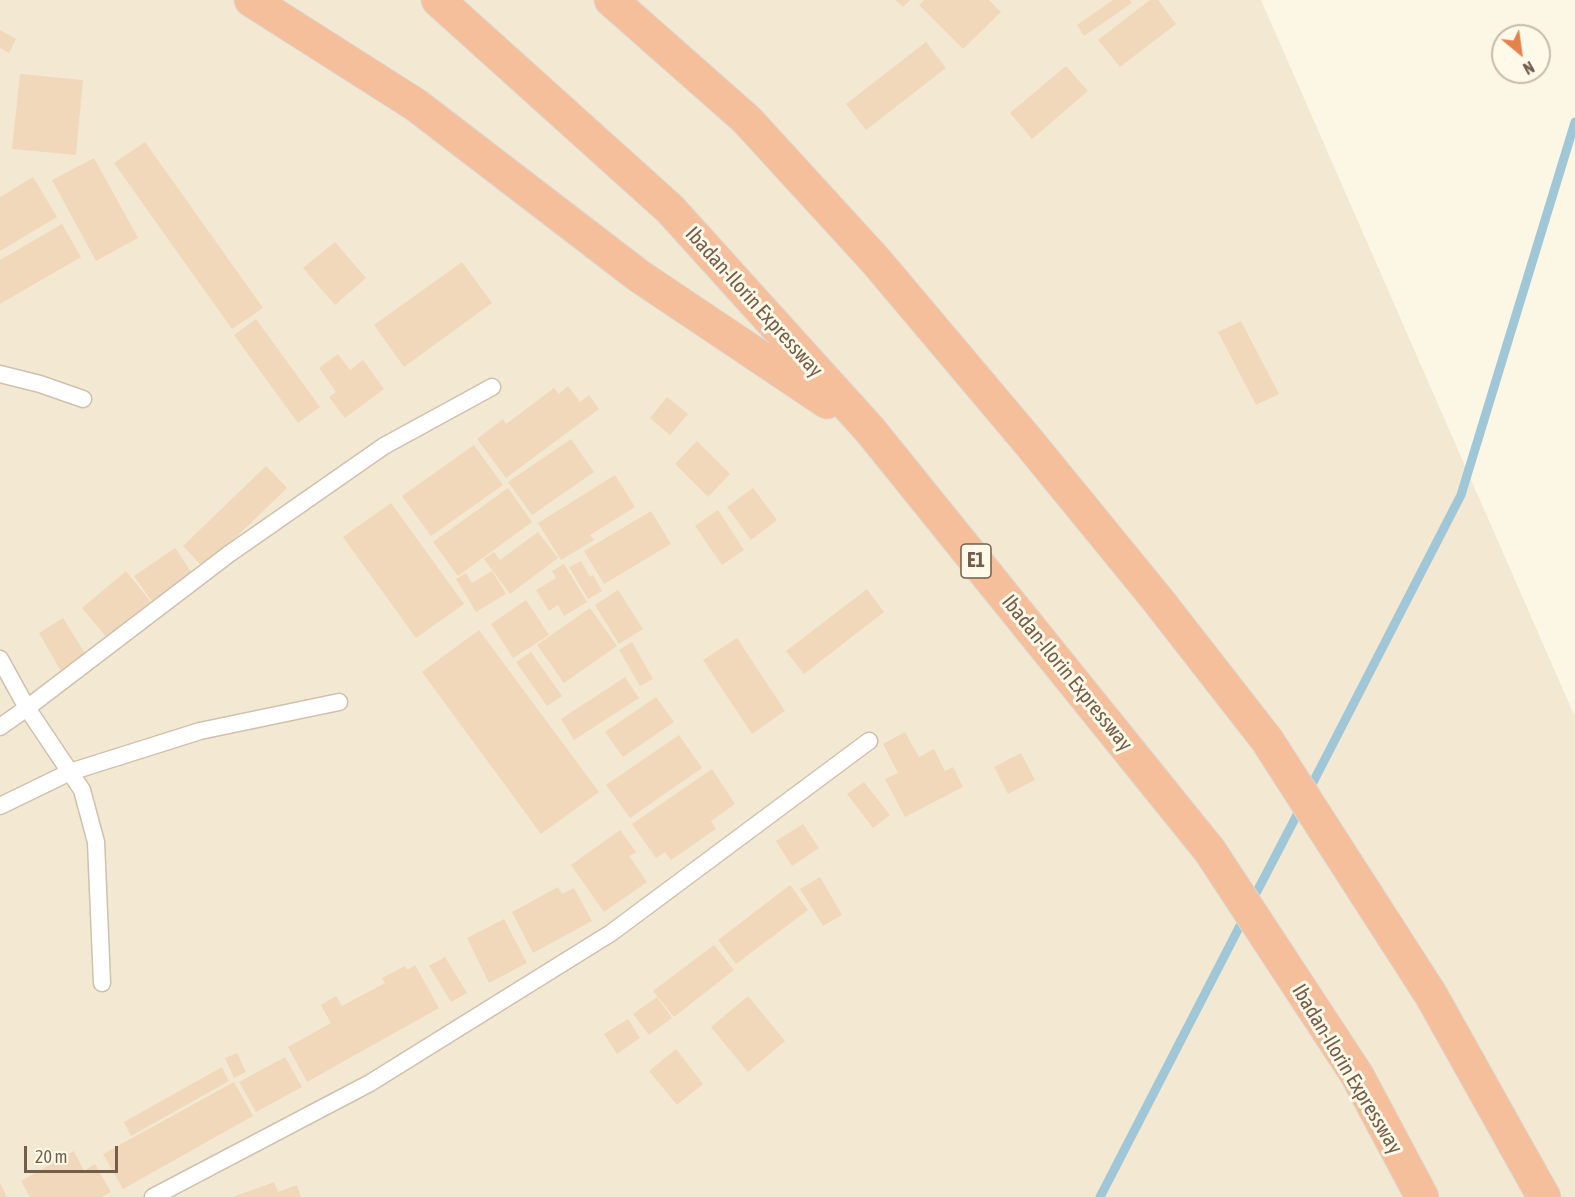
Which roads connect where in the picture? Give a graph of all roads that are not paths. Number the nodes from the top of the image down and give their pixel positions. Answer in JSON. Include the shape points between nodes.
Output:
{"nodes":[{"id":1,"x":251,"y":0,"type":"edge"},
{"id":2,"x":438,"y":0,"type":"edge"},
{"id":3,"x":610,"y":0,"type":"edge"},
{"id":4,"x":0,"y":374,"type":"edge"},
{"id":5,"x":492,"y":387,"type":"dead end"},
{"id":6,"x":83,"y":399,"type":"dead end"},
{"id":7,"x":870,"y":430,"type":"junction"},
{"id":8,"x":0,"y":658,"type":"edge"},
{"id":9,"x":339,"y":702,"type":"dead end"},
{"id":10,"x":27,"y":708,"type":"junction"},
{"id":11,"x":0,"y":727,"type":"edge"},
{"id":12,"x":869,"y":741,"type":"dead end"},
{"id":13,"x":70,"y":772,"type":"junction"},
{"id":14,"x":0,"y":806,"type":"edge"},
{"id":15,"x":102,"y":983,"type":"dead end"},
{"id":16,"x":153,"y":1197,"type":"edge"},
{"id":17,"x":1422,"y":1197,"type":"edge"},
{"id":18,"x":1544,"y":1197,"type":"edge"}],
"edges":[{"from":1,"to":7,"type":"highway","via":[[416,105],[639,276]]},
{"from":2,"to":7,"type":"highway","name":"Ibadan-Ilorin Expressway","number":"E1","via":[[670,209]]},
{"from":3,"to":18,"type":"highway","via":[[747,120],[876,261],[1172,618],[1267,740],[1431,995]]},
{"from":4,"to":6,"type":"lane"},
{"from":5,"to":10,"type":"lane","via":[[384,446],[228,554]]},
{"from":7,"to":17,"type":"highway","name":"Ibadan-Ilorin Expressway","number":"E1","via":[[1210,850],[1357,1076]]},
{"from":8,"to":10,"type":"lane"},
{"from":9,"to":13,"type":"lane","via":[[200,731]]},
{"from":10,"to":11,"type":"lane"},
{"from":10,"to":13,"type":"lane"},
{"from":12,"to":16,"type":"lane","via":[[611,933],[369,1083]]},
{"from":13,"to":14,"type":"lane"},
{"from":13,"to":15,"type":"lane","via":[[82,790],[96,843]]}]}
